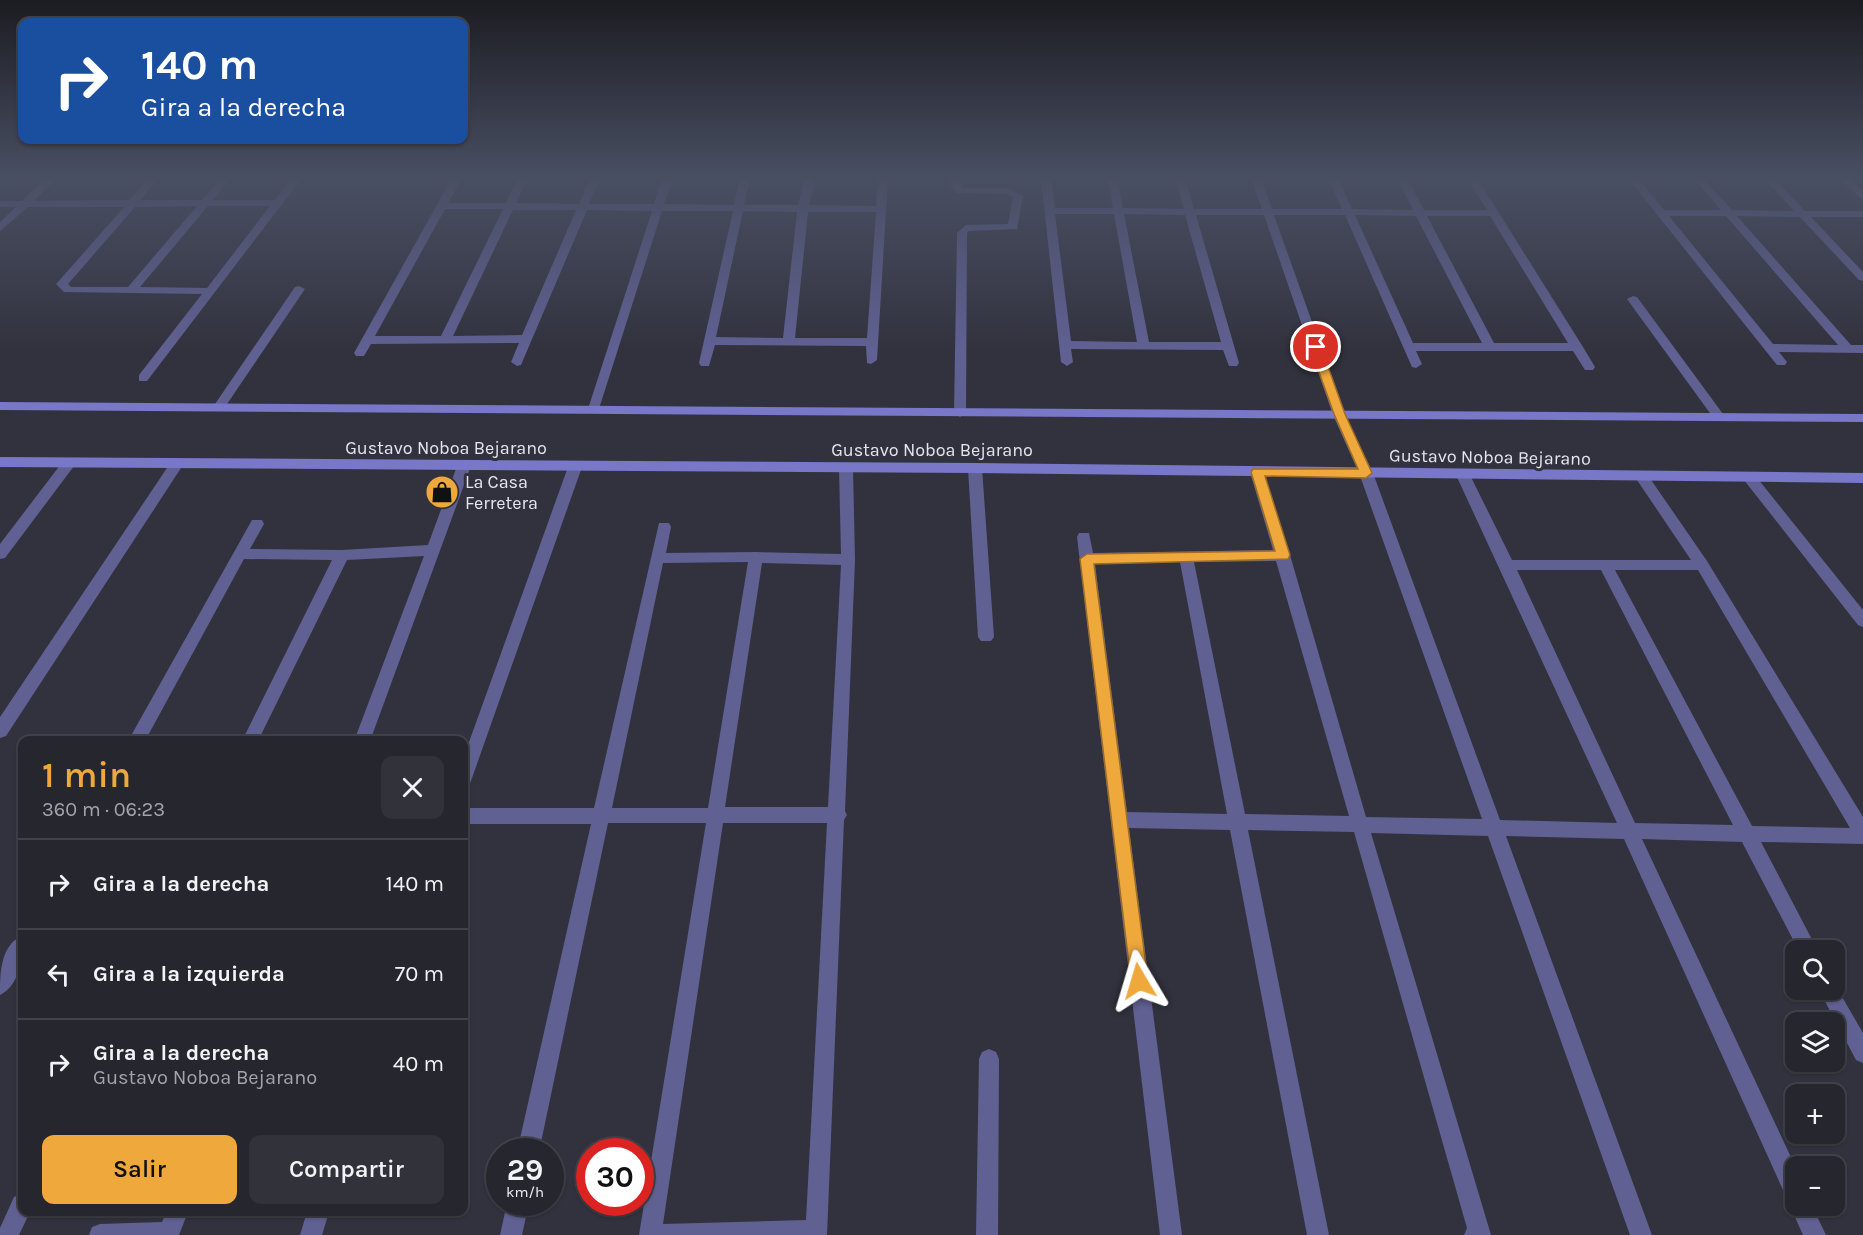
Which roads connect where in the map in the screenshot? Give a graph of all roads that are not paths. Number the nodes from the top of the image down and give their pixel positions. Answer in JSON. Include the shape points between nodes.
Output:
{"nodes":[{"id":1,"x":103,"y":236,"type":"edge"},
{"id":2,"x":178,"y":236,"type":"edge"},
{"id":3,"x":253,"y":236,"type":"edge"},
{"id":4,"x":425,"y":236,"type":"edge"},
{"id":5,"x":495,"y":236,"type":"edge"},
{"id":6,"x":571,"y":236,"type":"edge"},
{"id":7,"x":649,"y":236,"type":"edge"},
{"id":8,"x":732,"y":236,"type":"edge"},
{"id":9,"x":801,"y":236,"type":"edge"},
{"id":10,"x":878,"y":236,"type":"edge"},
{"id":11,"x":962,"y":236,"type":"edge"},
{"id":12,"x":1052,"y":236,"type":"edge"},
{"id":13,"x":1123,"y":236,"type":"edge"},
{"id":14,"x":1195,"y":236,"type":"edge"},
{"id":15,"x":1276,"y":236,"type":"edge"},
{"id":16,"x":1358,"y":236,"type":"edge"},
{"id":17,"x":1431,"y":236,"type":"edge"},
{"id":18,"x":1508,"y":236,"type":"edge"},
{"id":19,"x":1679,"y":236,"type":"edge"},
{"id":20,"x":1747,"y":236,"type":"edge"},
{"id":21,"x":1822,"y":236,"type":"edge"},
{"id":22,"x":1863,"y":278,"type":"edge"},
{"id":23,"x":299,"y":289,"type":"dead end"},
{"id":24,"x":131,"y":291,"type":"junction"},
{"id":25,"x":211,"y":291,"type":"junction"},
{"id":26,"x":1634,"y":299,"type":"dead end"},
{"id":27,"x":527,"y":339,"type":"junction"},
{"id":28,"x":367,"y":340,"type":"junction"},
{"id":29,"x":445,"y":340,"type":"junction"},
{"id":30,"x":709,"y":341,"type":"junction"},
{"id":31,"x":789,"y":342,"type":"junction"},
{"id":32,"x":872,"y":342,"type":"junction"},
{"id":33,"x":1065,"y":345,"type":"junction"},
{"id":34,"x":1144,"y":345,"type":"junction"},
{"id":35,"x":1228,"y":345,"type":"junction"},
{"id":36,"x":1408,"y":347,"type":"junction"},
{"id":37,"x":1490,"y":347,"type":"junction"},
{"id":38,"x":1577,"y":348,"type":"junction"},
{"id":39,"x":1770,"y":348,"type":"junction"},
{"id":40,"x":1847,"y":348,"type":"junction"},
{"id":41,"x":1863,"y":349,"type":"edge"},
{"id":42,"x":360,"y":353,"type":"dead end"},
{"id":43,"x":870,"y":360,"type":"dead end"},
{"id":44,"x":517,"y":362,"type":"dead end"},
{"id":45,"x":1067,"y":362,"type":"dead end"},
{"id":46,"x":1781,"y":362,"type":"dead end"},
{"id":47,"x":705,"y":363,"type":"dead end"},
{"id":48,"x":1233,"y":363,"type":"dead end"},
{"id":49,"x":1416,"y":364,"type":"dead end"},
{"id":50,"x":1589,"y":368,"type":"dead end"},
{"id":51,"x":143,"y":378,"type":"dead end"},
{"id":52,"x":0,"y":406,"type":"edge"},
{"id":53,"x":219,"y":407,"type":"junction"},
{"id":54,"x":594,"y":409,"type":"junction"},
{"id":55,"x":960,"y":413,"type":"junction"},
{"id":56,"x":1339,"y":414,"type":"junction"},
{"id":57,"x":1719,"y":417,"type":"junction"},
{"id":58,"x":1863,"y":418,"type":"edge"},
{"id":59,"x":0,"y":462,"type":"edge"},
{"id":60,"x":69,"y":463,"type":"junction"},
{"id":61,"x":176,"y":465,"type":"junction"},
{"id":62,"x":464,"y":466,"type":"junction"},
{"id":63,"x":575,"y":467,"type":"junction"},
{"id":64,"x":846,"y":468,"type":"junction"},
{"id":65,"x":975,"y":468,"type":"junction"},
{"id":66,"x":1257,"y":472,"type":"junction"},
{"id":67,"x":1366,"y":473,"type":"junction"},
{"id":68,"x":1463,"y":475,"type":"junction"},
{"id":69,"x":1642,"y":477,"type":"junction"},
{"id":70,"x":1749,"y":477,"type":"junction"},
{"id":71,"x":1863,"y":478,"type":"edge"},
{"id":72,"x":257,"y":524,"type":"dead end"},
{"id":73,"x":664,"y":527,"type":"dead end"},
{"id":74,"x":1084,"y":537,"type":"dead end"},
{"id":75,"x":434,"y":550,"type":"junction"},
{"id":76,"x":1,"y":552,"type":"edge"},
{"id":77,"x":240,"y":554,"type":"junction"},
{"id":78,"x":342,"y":555,"type":"junction"},
{"id":79,"x":1283,"y":555,"type":"junction"},
{"id":80,"x":756,"y":557,"type":"junction"},
{"id":81,"x":1186,"y":557,"type":"junction"},
{"id":82,"x":657,"y":558,"type":"junction"},
{"id":83,"x":1087,"y":559,"type":"junction"},
{"id":84,"x":848,"y":560,"type":"junction"},
{"id":85,"x":1507,"y":565,"type":"junction"},
{"id":86,"x":1605,"y":565,"type":"junction"},
{"id":87,"x":1702,"y":565,"type":"junction"},
{"id":88,"x":1863,"y":621,"type":"edge"},
{"id":89,"x":986,"y":637,"type":"dead end"},
{"id":90,"x":0,"y":731,"type":"edge"},
{"id":91,"x":139,"y":736,"type":"edge"},
{"id":92,"x":252,"y":736,"type":"edge"},
{"id":93,"x":364,"y":736,"type":"edge"},
{"id":94,"x":468,"y":767,"type":"edge"},
{"id":95,"x":600,"y":815,"type":"junction"},
{"id":96,"x":715,"y":815,"type":"junction"},
{"id":97,"x":838,"y":815,"type":"junction"},
{"id":98,"x":468,"y":816,"type":"edge"},
{"id":99,"x":1119,"y":820,"type":"junction"},
{"id":100,"x":1237,"y":822,"type":"junction"},
{"id":101,"x":1361,"y":823,"type":"junction"},
{"id":102,"x":1494,"y":829,"type":"junction"},
{"id":103,"x":1629,"y":832,"type":"junction"},
{"id":104,"x":1746,"y":834,"type":"junction"},
{"id":105,"x":1863,"y":835,"type":"edge"},
{"id":106,"x":1803,"y":940,"type":"edge"},
{"id":107,"x":18,"y":952,"type":"edge"},
{"id":108,"x":0,"y":985,"type":"edge"},
{"id":109,"x":1834,"y":1000,"type":"edge"},
{"id":110,"x":1863,"y":1053,"type":"edge"},
{"id":111,"x":989,"y":1059,"type":"dead end"},
{"id":112,"x":531,"y":1138,"type":"edge"},
{"id":113,"x":1785,"y":1169,"type":"edge"},
{"id":114,"x":18,"y":1214,"type":"edge"},
{"id":115,"x":175,"y":1216,"type":"edge"},
{"id":116,"x":317,"y":1216,"type":"edge"},
{"id":117,"x":515,"y":1216,"type":"edge"},
{"id":118,"x":1806,"y":1216,"type":"edge"},
{"id":119,"x":816,"y":1233,"type":"edge"},
{"id":120,"x":168,"y":1234,"type":"edge"},
{"id":121,"x":8,"y":1235,"type":"edge"},
{"id":122,"x":100,"y":1235,"type":"edge"},
{"id":123,"x":311,"y":1235,"type":"edge"},
{"id":124,"x":511,"y":1235,"type":"edge"},
{"id":125,"x":652,"y":1235,"type":"edge"},
{"id":126,"x":987,"y":1235,"type":"edge"},
{"id":127,"x":1171,"y":1235,"type":"edge"},
{"id":128,"x":1318,"y":1235,"type":"edge"},
{"id":129,"x":1475,"y":1235,"type":"edge"},
{"id":130,"x":1641,"y":1235,"type":"edge"},
{"id":131,"x":1815,"y":1235,"type":"edge"}],
"edges":[{"from":1,"to":24,"type":"street","via":[[62,284],[68,290]]},
{"from":2,"to":24,"type":"street"},
{"from":3,"to":25,"type":"street"},
{"from":4,"to":28,"type":"street"},
{"from":5,"to":29,"type":"street"},
{"from":6,"to":27,"type":"street"},
{"from":7,"to":54,"type":"street"},
{"from":8,"to":30,"type":"street"},
{"from":9,"to":31,"type":"street"},
{"from":10,"to":32,"type":"street"},
{"from":11,"to":55,"type":"street"},
{"from":12,"to":33,"type":"street"},
{"from":13,"to":34,"type":"street"},
{"from":14,"to":35,"type":"street"},
{"from":15,"to":56,"type":"street"},
{"from":16,"to":36,"type":"street"},
{"from":17,"to":37,"type":"street"},
{"from":18,"to":38,"type":"street"},
{"from":19,"to":39,"type":"street"},
{"from":20,"to":40,"type":"street"},
{"from":21,"to":22,"type":"street"},
{"from":23,"to":53,"type":"street"},
{"from":24,"to":25,"type":"street"},
{"from":25,"to":51,"type":"street"},
{"from":26,"to":57,"type":"street"},
{"from":27,"to":29,"type":"street"},
{"from":27,"to":44,"type":"street"},
{"from":28,"to":29,"type":"street"},
{"from":28,"to":42,"type":"street"},
{"from":30,"to":31,"type":"street"},
{"from":30,"to":47,"type":"street"},
{"from":31,"to":32,"type":"street"},
{"from":32,"to":43,"type":"street"},
{"from":33,"to":34,"type":"street"},
{"from":33,"to":45,"type":"street"},
{"from":34,"to":35,"type":"street"},
{"from":35,"to":48,"type":"street"},
{"from":36,"to":37,"type":"street"},
{"from":36,"to":49,"type":"street"},
{"from":37,"to":38,"type":"street"},
{"from":38,"to":50,"type":"street"},
{"from":39,"to":40,"type":"street"},
{"from":39,"to":46,"type":"street"},
{"from":40,"to":41,"type":"street"},
{"from":52,"to":53,"type":"street","name":"Gustavo Noboa Bejarano"},
{"from":53,"to":54,"type":"street","name":"Gustavo Noboa Bejarano"},
{"from":54,"to":55,"type":"street","name":"Gustavo Noboa Bejarano"},
{"from":55,"to":56,"type":"street","name":"Gustavo Noboa Bejarano"},
{"from":56,"to":57,"type":"street","name":"Gustavo Noboa Bejarano"},
{"from":56,"to":67,"type":"street"},
{"from":57,"to":58,"type":"street","name":"Gustavo Noboa Bejarano"},
{"from":59,"to":60,"type":"street","name":"Gustavo Noboa Bejarano"},
{"from":60,"to":61,"type":"street","name":"Gustavo Noboa Bejarano"},
{"from":60,"to":76,"type":"street"},
{"from":61,"to":62,"type":"street","name":"Gustavo Noboa Bejarano"},
{"from":61,"to":90,"type":"street"},
{"from":62,"to":63,"type":"street","name":"Gustavo Noboa Bejarano"},
{"from":62,"to":75,"type":"street"},
{"from":63,"to":64,"type":"street","name":"Gustavo Noboa Bejarano"},
{"from":63,"to":94,"type":"street"},
{"from":64,"to":65,"type":"street","name":"Gustavo Noboa Bejarano"},
{"from":64,"to":84,"type":"street"},
{"from":65,"to":66,"type":"street","name":"Gustavo Noboa Bejarano"},
{"from":65,"to":89,"type":"street"},
{"from":66,"to":67,"type":"street","name":"Gustavo Noboa Bejarano"},
{"from":66,"to":79,"type":"street"},
{"from":67,"to":68,"type":"street","name":"Gustavo Noboa Bejarano"},
{"from":67,"to":102,"type":"street"},
{"from":68,"to":69,"type":"street","name":"Gustavo Noboa Bejarano"},
{"from":68,"to":85,"type":"street"},
{"from":69,"to":70,"type":"street","name":"Gustavo Noboa Bejarano"},
{"from":69,"to":87,"type":"street"},
{"from":70,"to":71,"type":"street","name":"Gustavo Noboa Bejarano"},
{"from":70,"to":88,"type":"street"},
{"from":72,"to":77,"type":"street"},
{"from":73,"to":82,"type":"street"},
{"from":74,"to":83,"type":"street"},
{"from":75,"to":78,"type":"street"},
{"from":75,"to":93,"type":"street"},
{"from":77,"to":78,"type":"street"},
{"from":77,"to":91,"type":"street"},
{"from":78,"to":92,"type":"street"},
{"from":79,"to":81,"type":"street"},
{"from":79,"to":101,"type":"street"},
{"from":80,"to":82,"type":"street"},
{"from":80,"to":84,"type":"street"},
{"from":80,"to":96,"type":"street"},
{"from":81,"to":83,"type":"street"},
{"from":81,"to":100,"type":"street"},
{"from":82,"to":95,"type":"street"},
{"from":83,"to":99,"type":"street"},
{"from":84,"to":97,"type":"street"},
{"from":85,"to":86,"type":"street"},
{"from":85,"to":103,"type":"street"},
{"from":86,"to":87,"type":"street"},
{"from":86,"to":104,"type":"street"},
{"from":87,"to":105,"type":"street"},
{"from":95,"to":96,"type":"street"},
{"from":95,"to":98,"type":"street"},
{"from":95,"to":112,"type":"street"},
{"from":96,"to":97,"type":"street"},
{"from":96,"to":125,"type":"street"},
{"from":97,"to":119,"type":"street"},
{"from":99,"to":100,"type":"street"},
{"from":99,"to":127,"type":"street"},
{"from":100,"to":101,"type":"street"},
{"from":100,"to":128,"type":"street"},
{"from":101,"to":102,"type":"street"},
{"from":101,"to":129,"type":"street","via":[[1480,1235]]},
{"from":102,"to":103,"type":"street"},
{"from":102,"to":130,"type":"street"},
{"from":103,"to":104,"type":"street"},
{"from":103,"to":113,"type":"street"},
{"from":104,"to":105,"type":"street"},
{"from":104,"to":106,"type":"street"},
{"from":107,"to":108,"type":"street"},
{"from":109,"to":110,"type":"street"},
{"from":111,"to":126,"type":"street"},
{"from":114,"to":121,"type":"street"},
{"from":115,"to":120,"type":"street"},
{"from":116,"to":123,"type":"street"},
{"from":117,"to":124,"type":"street"},
{"from":118,"to":131,"type":"street"},
{"from":119,"to":125,"type":"street"},
{"from":120,"to":122,"type":"street"}]}
